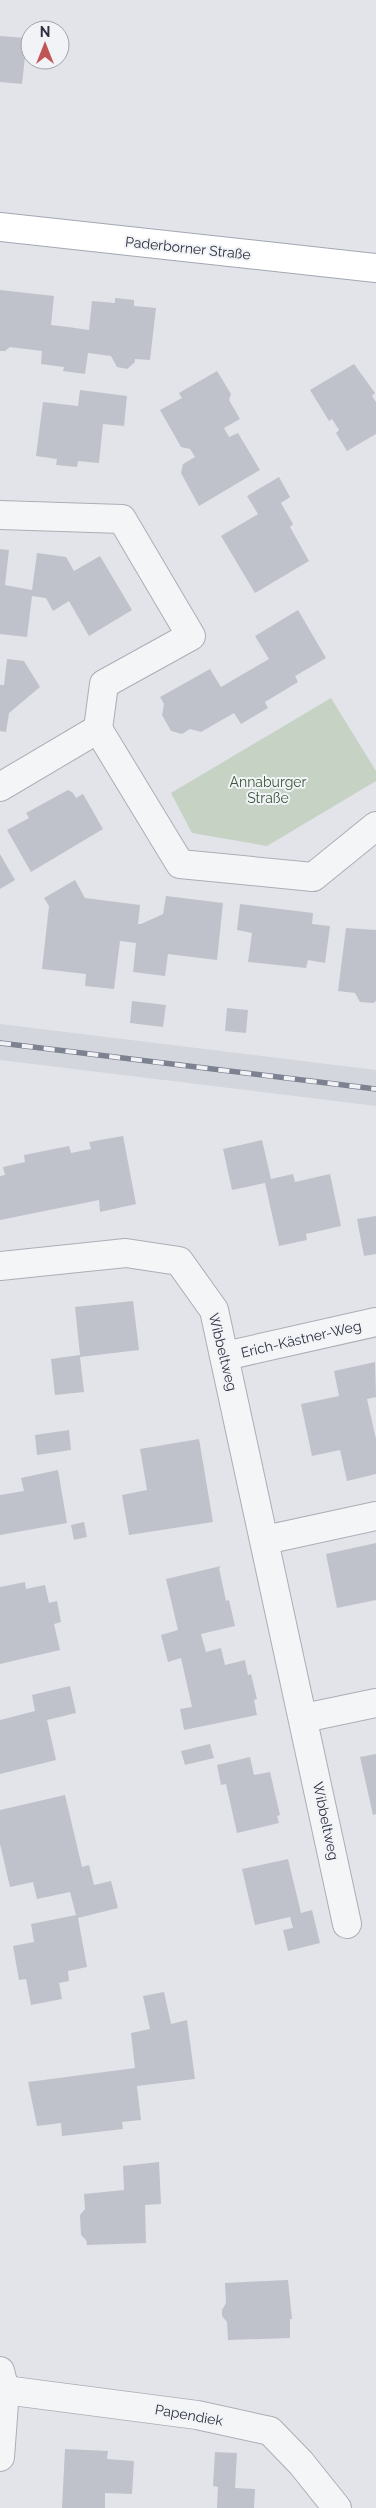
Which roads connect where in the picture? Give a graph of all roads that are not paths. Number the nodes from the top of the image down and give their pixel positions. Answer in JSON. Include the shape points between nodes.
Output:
{"nodes":[{"id":1,"x":0,"y":227,"type":"edge"},
{"id":2,"x":376,"y":268,"type":"edge"},
{"id":3,"x":0,"y":515,"type":"edge"},
{"id":4,"x":98,"y":729,"type":"junction"},
{"id":5,"x":0,"y":788,"type":"edge"},
{"id":6,"x":376,"y":826,"type":"edge"},
{"id":7,"x":0,"y":1266,"type":"edge"},
{"id":8,"x":376,"y":1322,"type":"edge"},
{"id":9,"x":225,"y":1356,"type":"junction"},
{"id":10,"x":376,"y":1516,"type":"edge"},
{"id":11,"x":265,"y":1540,"type":"junction"},
{"id":12,"x":376,"y":1703,"type":"edge"},
{"id":13,"x":304,"y":1718,"type":"junction"},
{"id":14,"x":347,"y":1924,"type":"dead end"},
{"id":15,"x":2,"y":2380,"type":"edge"},
{"id":16,"x":0,"y":2457,"type":"edge"},
{"id":17,"x":337,"y":2508,"type":"edge"}],
"edges":[{"from":1,"to":2,"type":"main road","name":"Paderborner Straße"},
{"from":3,"to":4,"type":"street","via":[[122,519],[191,636],[104,684]]},
{"from":4,"to":5,"type":"street"},
{"from":4,"to":6,"type":"street","via":[[180,864],[313,877]]},
{"from":7,"to":9,"type":"street","name":"Wibbeltweg","via":[[126,1253],[179,1261],[214,1310]]},
{"from":8,"to":9,"type":"street","name":"Erich-Kästner-Weg"},
{"from":9,"to":11,"type":"street","name":"Wibbeltweg"},
{"from":10,"to":11,"type":"street"},
{"from":11,"to":13,"type":"street","name":"Wibbeltweg"},
{"from":12,"to":13,"type":"street"},
{"from":13,"to":14,"type":"street","name":"Wibbeltweg"},
{"from":15,"to":16,"type":"street"},
{"from":15,"to":17,"type":"street","name":"Papendiek","via":[[270,2431]]}]}
